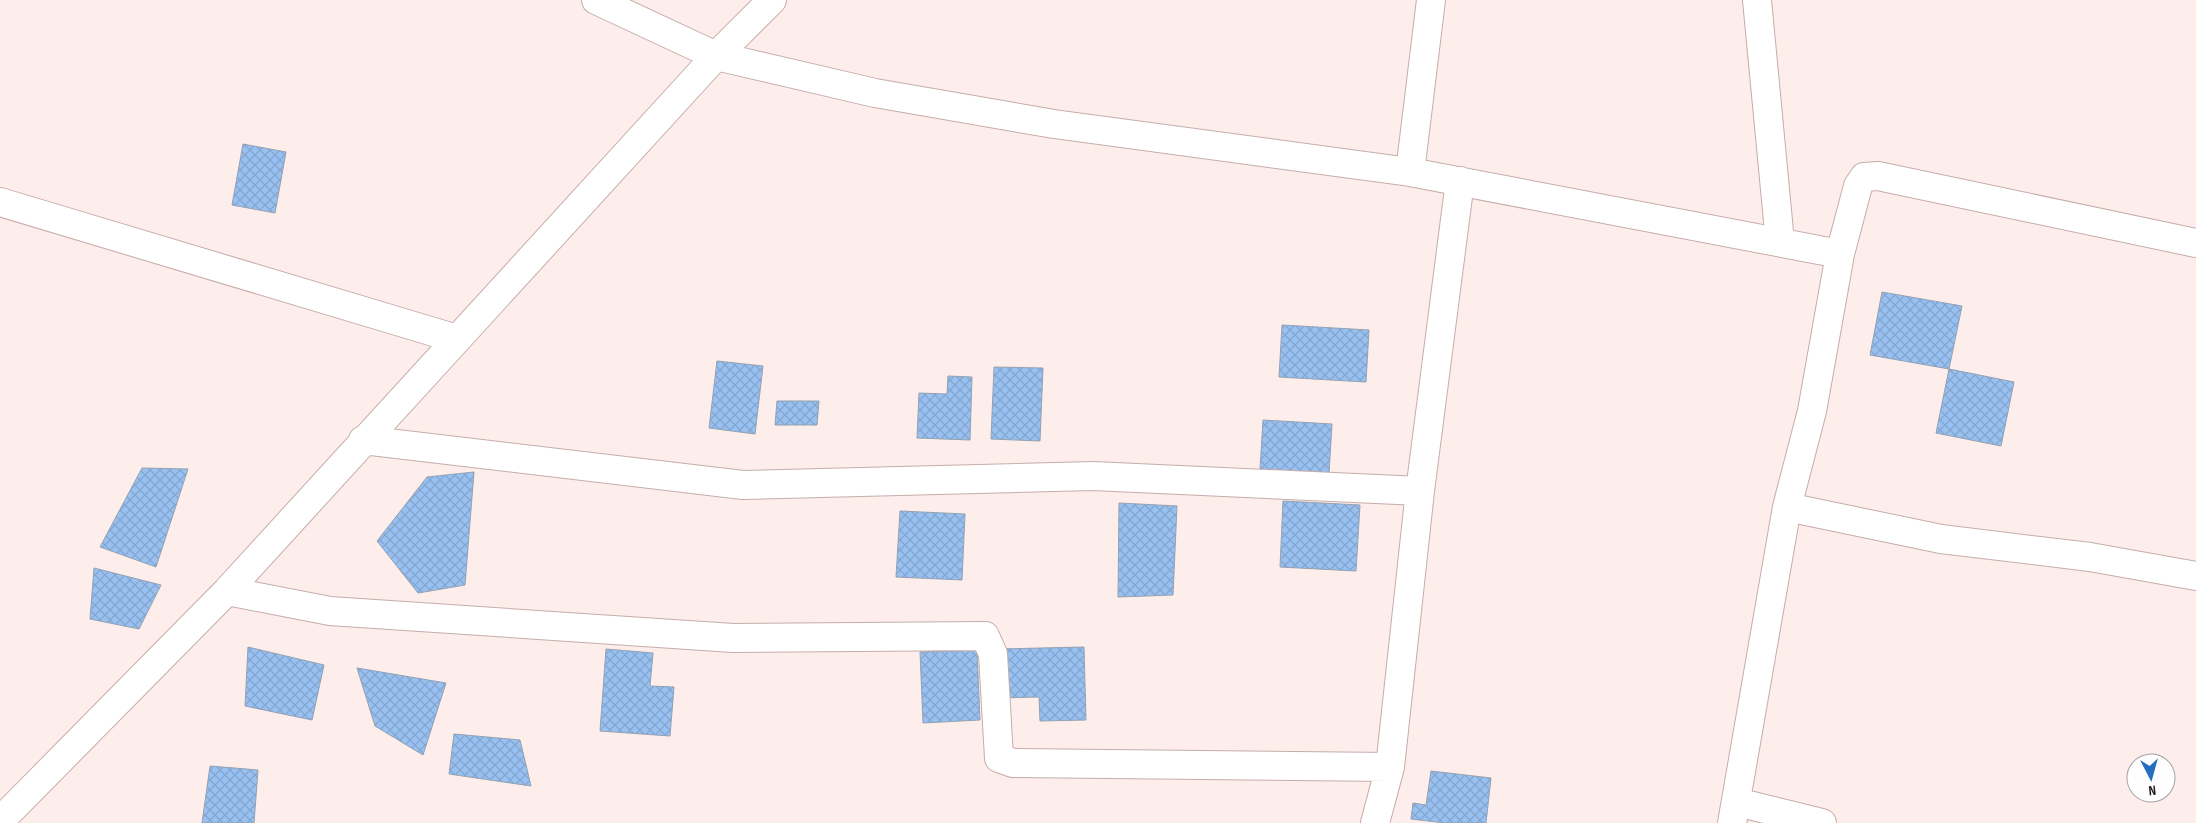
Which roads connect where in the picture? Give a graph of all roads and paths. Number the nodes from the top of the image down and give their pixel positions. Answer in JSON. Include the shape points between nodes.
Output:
{"nodes":[{"id":1,"x":596,"y":0,"type":"edge"},
{"id":2,"x":772,"y":0,"type":"edge"},
{"id":3,"x":1431,"y":0,"type":"edge"},
{"id":4,"x":1757,"y":0,"type":"edge"},
{"id":5,"x":716,"y":56,"type":"junction"},
{"id":6,"x":1410,"y":172,"type":"junction"},
{"id":7,"x":1460,"y":181,"type":"junction"},
{"id":8,"x":0,"y":202,"type":"edge"},
{"id":9,"x":1780,"y":242,"type":"junction"},
{"id":10,"x":2196,"y":243,"type":"edge"},
{"id":11,"x":1840,"y":254,"type":"junction"},
{"id":12,"x":457,"y":339,"type":"junction"},
{"id":13,"x":364,"y":440,"type":"junction"},
{"id":14,"x":1420,"y":490,"type":"junction"},
{"id":15,"x":1787,"y":507,"type":"junction"},
{"id":16,"x":2196,"y":576,"type":"edge"},
{"id":17,"x":227,"y":591,"type":"junction"},
{"id":18,"x":1390,"y":767,"type":"junction"},
{"id":19,"x":1734,"y":813,"type":"edge"},
{"id":20,"x":0,"y":821,"type":"edge"},
{"id":21,"x":1375,"y":823,"type":"edge"},
{"id":22,"x":1822,"y":823,"type":"edge"}],
"edges":[{"from":1,"to":5,"type":"street"},
{"from":2,"to":5,"type":"street"},
{"from":3,"to":6,"type":"street"},
{"from":4,"to":9,"type":"street"},
{"from":5,"to":6,"type":"street","via":[[875,93],[1054,124]]},
{"from":5,"to":12,"type":"street"},
{"from":6,"to":7,"type":"street"},
{"from":7,"to":9,"type":"street"},
{"from":7,"to":14,"type":"street"},
{"from":8,"to":12,"type":"street"},
{"from":9,"to":11,"type":"street"},
{"from":10,"to":11,"type":"street","via":[[1878,176],[1864,177],[1858,186]]},
{"from":11,"to":15,"type":"street","via":[[1812,411]]},
{"from":12,"to":13,"type":"street"},
{"from":13,"to":14,"type":"street","via":[[743,485],[1094,476]]},
{"from":13,"to":17,"type":"street"},
{"from":14,"to":18,"type":"street"},
{"from":15,"to":16,"type":"street","via":[[1941,539],[2090,557]]},
{"from":15,"to":19,"type":"street"},
{"from":17,"to":18,"type":"street","via":[[330,611],[733,638],[985,636],[993,654],[999,758],[1013,763]]},
{"from":17,"to":20,"type":"street"},
{"from":18,"to":21,"type":"street"},
{"from":19,"to":22,"type":"street"}]}
